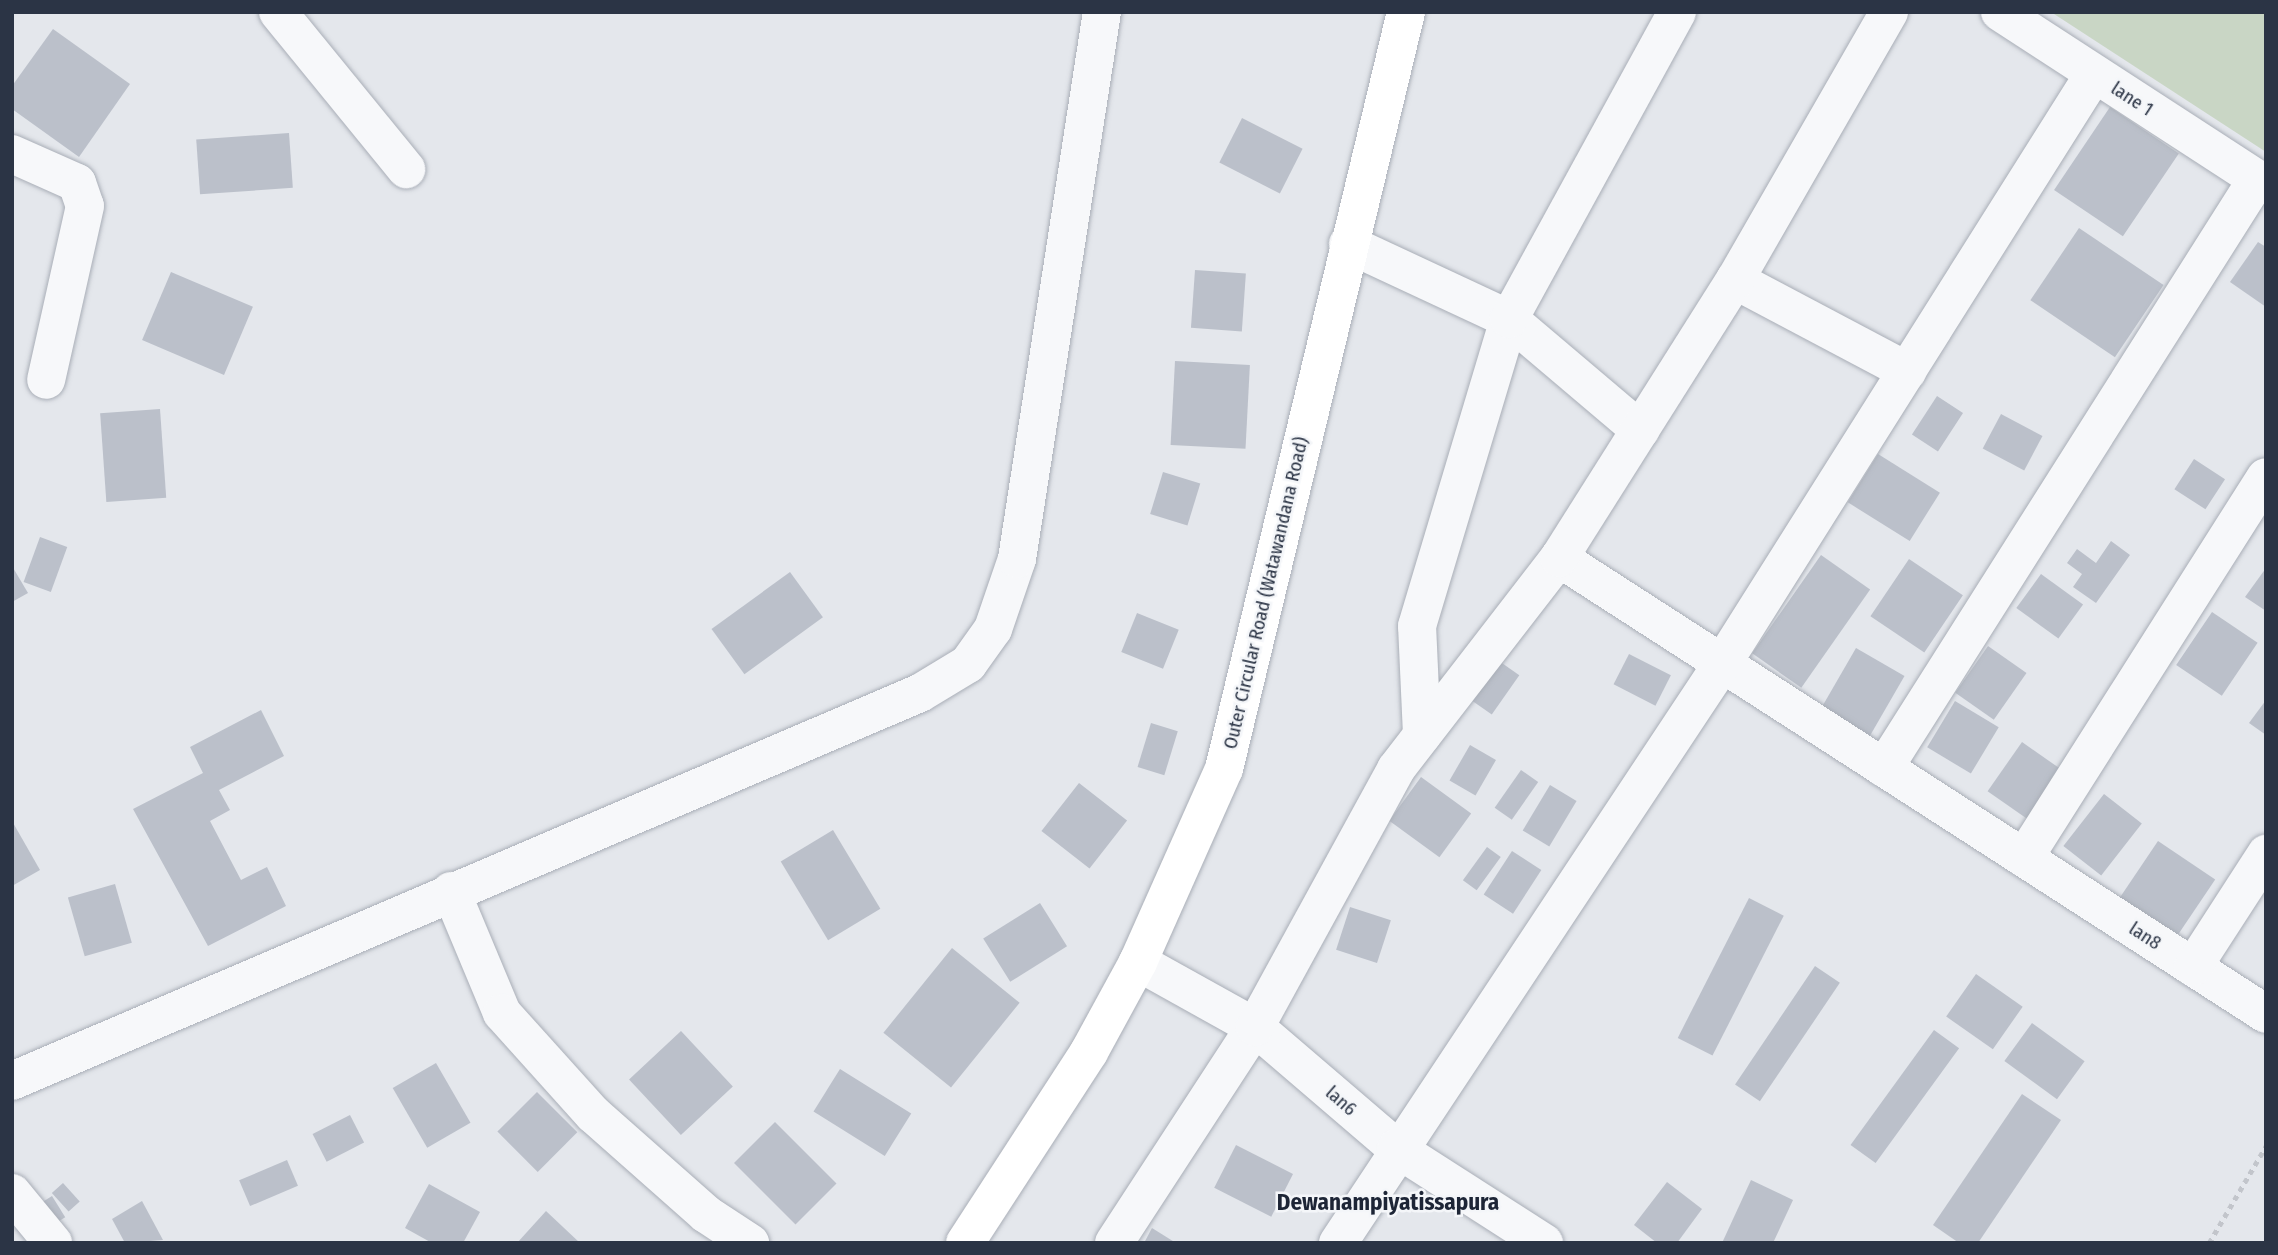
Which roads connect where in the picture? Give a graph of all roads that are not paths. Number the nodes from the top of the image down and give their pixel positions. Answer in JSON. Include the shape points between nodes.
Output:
{"nodes":[{"id":1,"x":278,"y":12,"type":"edge"},
{"id":2,"x":1102,"y":12,"type":"edge"},
{"id":3,"x":1406,"y":12,"type":"edge"},
{"id":4,"x":1677,"y":12,"type":"edge"},
{"id":5,"x":1889,"y":12,"type":"edge"},
{"id":6,"x":2000,"y":12,"type":"edge"},
{"id":7,"x":2094,"y":75,"type":"junction"},
{"id":8,"x":12,"y":154,"type":"edge"},
{"id":9,"x":406,"y":169,"type":"dead end"},
{"id":10,"x":2261,"y":182,"type":"edge"},
{"id":11,"x":1348,"y":244,"type":"junction"},
{"id":12,"x":1735,"y":280,"type":"junction"},
{"id":13,"x":1509,"y":319,"type":"junction"},
{"id":14,"x":1907,"y":371,"type":"junction"},
{"id":15,"x":46,"y":380,"type":"dead end"},
{"id":16,"x":1640,"y":430,"type":"junction"},
{"id":17,"x":2266,"y":478,"type":"edge"},
{"id":18,"x":1559,"y":558,"type":"junction"},
{"id":19,"x":1722,"y":664,"type":"junction"},
{"id":20,"x":1422,"y":735,"type":"junction"},
{"id":21,"x":1884,"y":768,"type":"junction"},
{"id":22,"x":2266,"y":854,"type":"edge"},
{"id":23,"x":2024,"y":858,"type":"junction"},
{"id":24,"x":451,"y":891,"type":"junction"},
{"id":25,"x":1138,"y":962,"type":"junction"},
{"id":26,"x":2193,"y":967,"type":"junction"},
{"id":27,"x":2266,"y":1014,"type":"edge"},
{"id":28,"x":1255,"y":1027,"type":"junction"},
{"id":29,"x":12,"y":1081,"type":"edge"},
{"id":30,"x":1395,"y":1148,"type":"junction"},
{"id":31,"x":12,"y":1193,"type":"edge"},
{"id":32,"x":53,"y":1243,"type":"edge"},
{"id":33,"x":750,"y":1243,"type":"edge"},
{"id":34,"x":965,"y":1243,"type":"edge"},
{"id":35,"x":1114,"y":1243,"type":"edge"},
{"id":36,"x":1338,"y":1243,"type":"edge"},
{"id":37,"x":1544,"y":1243,"type":"edge"}],
"edges":[{"from":1,"to":9,"type":"street"},
{"from":2,"to":24,"type":"street","via":[[1017,559],[993,629],[968,664],[919,693]]},
{"from":3,"to":11,"type":"main road","name":"Outer Circular Road (Watawandana Road)"},
{"from":4,"to":13,"type":"street"},
{"from":5,"to":12,"type":"street"},
{"from":6,"to":7,"type":"street","name":"lane 1"},
{"from":7,"to":10,"type":"street","name":"lane 1"},
{"from":7,"to":14,"type":"street"},
{"from":8,"to":15,"type":"street","via":[[78,183],[85,206]]},
{"from":10,"to":21,"type":"street"},
{"from":11,"to":13,"type":"street"},
{"from":11,"to":25,"type":"main road","name":"Outer Circular Road (Watawandana Road)","via":[[1228,756]]},
{"from":12,"to":14,"type":"street"},
{"from":12,"to":16,"type":"street"},
{"from":13,"to":16,"type":"street"},
{"from":13,"to":20,"type":"street","via":[[1417,626]]},
{"from":14,"to":19,"type":"street"},
{"from":16,"to":18,"type":"street"},
{"from":17,"to":23,"type":"street"},
{"from":18,"to":19,"type":"street","name":"lan8"},
{"from":18,"to":20,"type":"street"},
{"from":19,"to":21,"type":"street","name":"lan8"},
{"from":19,"to":30,"type":"street"},
{"from":20,"to":28,"type":"street","via":[[1396,769]]},
{"from":21,"to":23,"type":"street","name":"lan8"},
{"from":22,"to":26,"type":"street"},
{"from":23,"to":26,"type":"street","name":"lan8"},
{"from":24,"to":29,"type":"street"},
{"from":24,"to":33,"type":"street","via":[[502,1013],[593,1114],[706,1214]]},
{"from":25,"to":28,"type":"street","name":"lan6"},
{"from":25,"to":34,"type":"main road","name":"Outer Circular Road (Watawandana Road)","via":[[1089,1052]]},
{"from":26,"to":27,"type":"street","name":"lan8"},
{"from":28,"to":30,"type":"street","name":"lan6"},
{"from":28,"to":35,"type":"street"},
{"from":30,"to":36,"type":"street"},
{"from":30,"to":37,"type":"street","name":"lan6"},
{"from":31,"to":32,"type":"street"}]}
